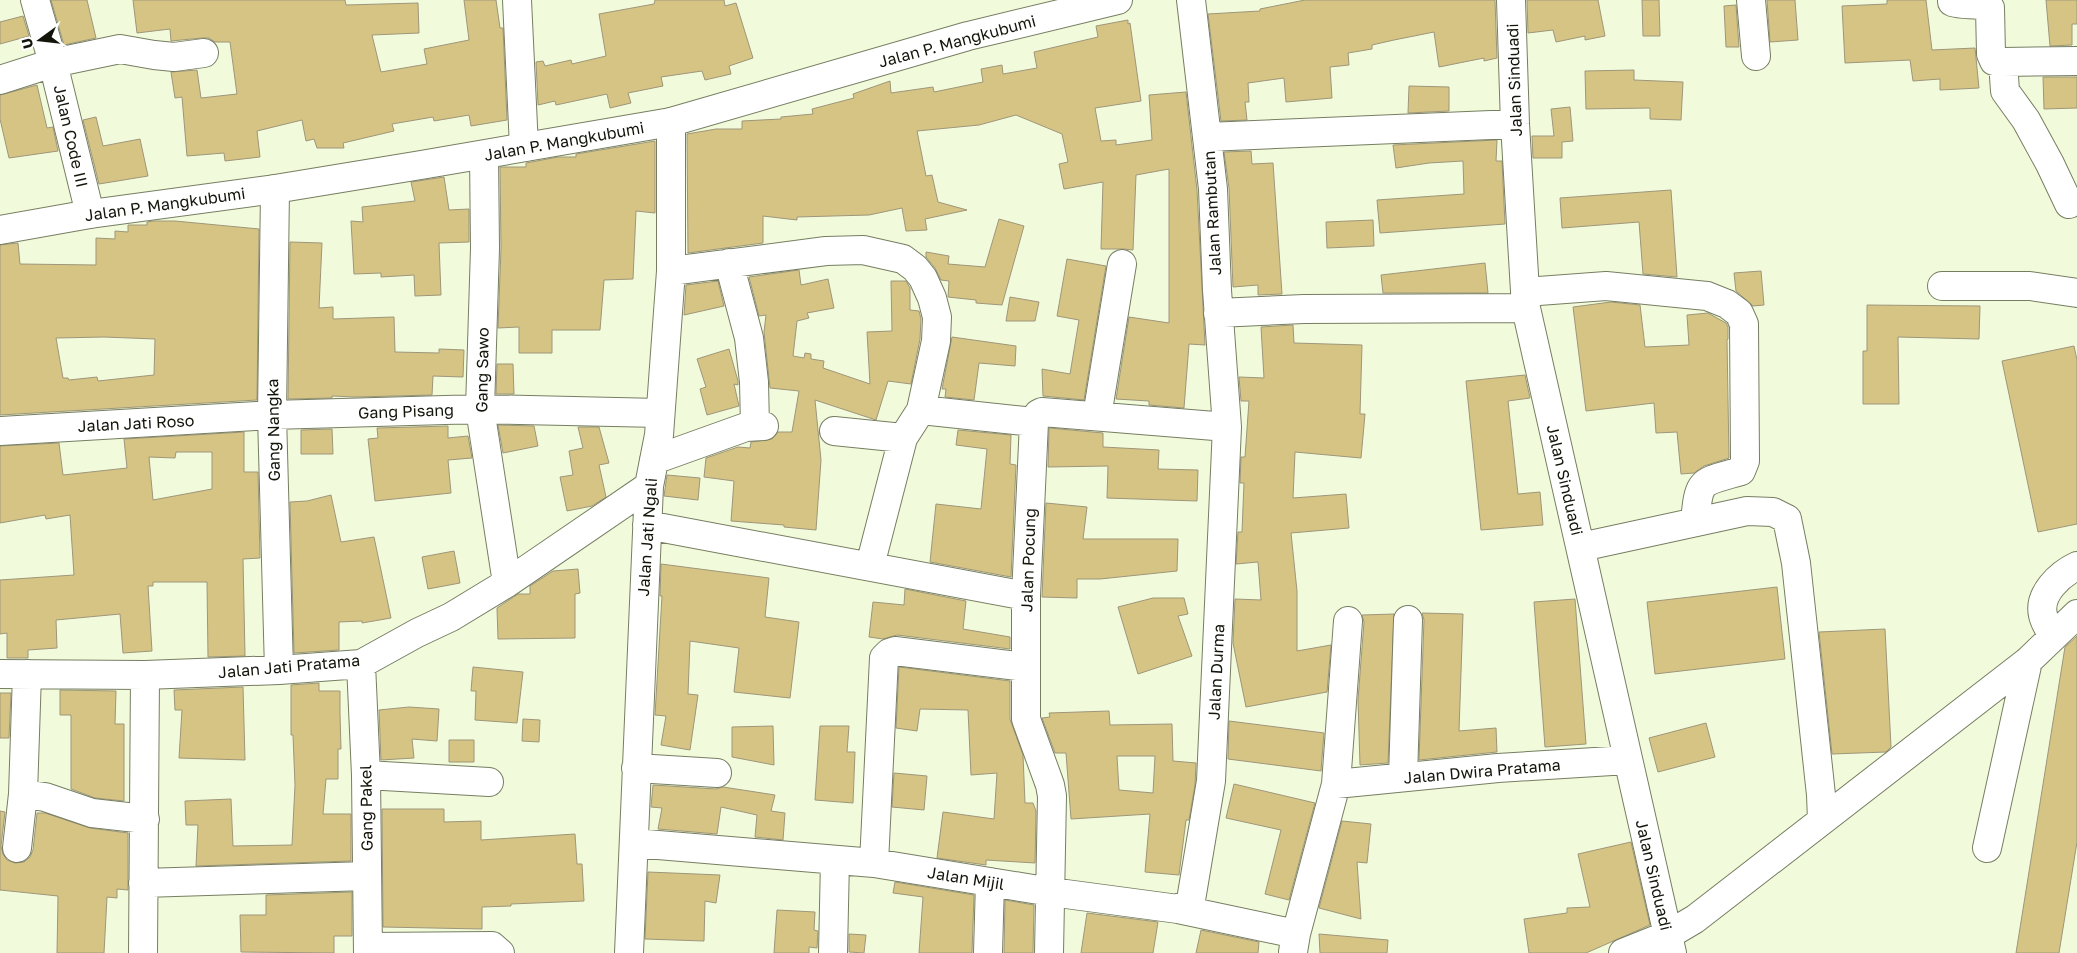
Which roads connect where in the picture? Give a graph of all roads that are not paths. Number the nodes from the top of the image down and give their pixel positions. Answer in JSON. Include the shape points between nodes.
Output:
{"nodes":[{"id":1,"x":35,"y":0,"type":"edge"},
{"id":2,"x":517,"y":0,"type":"edge"},
{"id":3,"x":1118,"y":0,"type":"edge"},
{"id":4,"x":1191,"y":0,"type":"edge"},
{"id":5,"x":1511,"y":0,"type":"edge"},
{"id":6,"x":1751,"y":0,"type":"edge"},
{"id":7,"x":1952,"y":0,"type":"edge"},
{"id":8,"x":204,"y":53,"type":"dead end"},
{"id":9,"x":1756,"y":56,"type":"dead end"},
{"id":10,"x":2077,"y":61,"type":"edge"},
{"id":11,"x":2003,"y":62,"type":"junction"},
{"id":12,"x":53,"y":63,"type":"junction"},
{"id":13,"x":0,"y":80,"type":"edge"},
{"id":14,"x":671,"y":122,"type":"junction"},
{"id":15,"x":1515,"y":124,"type":"junction"},
{"id":16,"x":1207,"y":137,"type":"junction"},
{"id":17,"x":524,"y":147,"type":"junction"},
{"id":18,"x":484,"y":155,"type":"junction"},
{"id":19,"x":275,"y":189,"type":"junction"},
{"id":20,"x":2069,"y":204,"type":"dead end"},
{"id":21,"x":90,"y":214,"type":"junction"},
{"id":22,"x":0,"y":230,"type":"edge"},
{"id":23,"x":729,"y":263,"type":"junction"},
{"id":24,"x":1122,"y":264,"type":"dead end"},
{"id":25,"x":670,"y":271,"type":"junction"},
{"id":26,"x":1942,"y":286,"type":"dead end"},
{"id":27,"x":2077,"y":293,"type":"edge"},
{"id":28,"x":1526,"y":300,"type":"junction"},
{"id":29,"x":1218,"y":313,"type":"junction"},
{"id":30,"x":480,"y":409,"type":"junction"},
{"id":31,"x":921,"y":410,"type":"junction"},
{"id":32,"x":660,"y":413,"type":"junction"},
{"id":33,"x":272,"y":415,"type":"junction"},
{"id":34,"x":1097,"y":416,"type":"junction"},
{"id":35,"x":1034,"y":422,"type":"junction"},
{"id":36,"x":1227,"y":427,"type":"junction"},
{"id":37,"x":0,"y":431,"type":"edge"},
{"id":38,"x":834,"y":431,"type":"dead end"},
{"id":39,"x":903,"y":438,"type":"junction"},
{"id":40,"x":651,"y":473,"type":"junction"},
{"id":41,"x":1695,"y":522,"type":"junction"},
{"id":42,"x":647,"y":525,"type":"junction"},
{"id":43,"x":1581,"y":547,"type":"junction"},
{"id":44,"x":873,"y":554,"type":"dead end"},
{"id":45,"x":2077,"y":566,"type":"edge"},
{"id":46,"x":507,"y":583,"type":"junction"},
{"id":47,"x":1026,"y":596,"type":"junction"},
{"id":48,"x":2077,"y":614,"type":"edge"},
{"id":49,"x":1408,"y":620,"type":"dead end"},
{"id":50,"x":1348,"y":621,"type":"dead end"},
{"id":51,"x":2053,"y":637,"type":"junction"},
{"id":52,"x":2028,"y":661,"type":"junction"},
{"id":53,"x":361,"y":664,"type":"junction"},
{"id":54,"x":1026,"y":667,"type":"junction"},
{"id":55,"x":278,"y":670,"type":"junction"},
{"id":56,"x":13,"y":674,"type":"edge"},
{"id":57,"x":145,"y":675,"type":"junction"},
{"id":58,"x":1628,"y":760,"type":"junction"},
{"id":59,"x":636,"y":768,"type":"junction"},
{"id":60,"x":717,"y":773,"type":"dead end"},
{"id":61,"x":366,"y":775,"type":"junction"},
{"id":62,"x":1403,"y":777,"type":"junction"},
{"id":63,"x":489,"y":782,"type":"dead end"},
{"id":64,"x":1336,"y":784,"type":"junction"},
{"id":65,"x":23,"y":794,"type":"junction"},
{"id":66,"x":145,"y":819,"type":"junction"},
{"id":67,"x":1822,"y":820,"type":"junction"},
{"id":68,"x":12,"y":840,"type":"edge"},
{"id":69,"x":634,"y":842,"type":"junction"},
{"id":70,"x":1987,"y":848,"type":"dead end"},
{"id":71,"x":836,"y":860,"type":"junction"},
{"id":72,"x":874,"y":863,"type":"junction"},
{"id":73,"x":368,"y":876,"type":"junction"},
{"id":74,"x":990,"y":882,"type":"junction"},
{"id":75,"x":144,"y":883,"type":"junction"},
{"id":76,"x":1050,"y":892,"type":"junction"},
{"id":77,"x":1178,"y":909,"type":"junction"},
{"id":78,"x":1295,"y":944,"type":"edge"},
{"id":79,"x":1670,"y":944,"type":"edge"},
{"id":80,"x":368,"y":950,"type":"edge"},
{"id":81,"x":143,"y":953,"type":"edge"},
{"id":82,"x":500,"y":953,"type":"edge"},
{"id":83,"x":630,"y":953,"type":"edge"},
{"id":84,"x":833,"y":953,"type":"edge"},
{"id":85,"x":988,"y":953,"type":"edge"},
{"id":86,"x":1049,"y":953,"type":"edge"},
{"id":87,"x":1623,"y":953,"type":"edge"}],
"edges":[{"from":1,"to":12,"type":"street","name":"Jalan Code III"},
{"from":2,"to":17,"type":"street"},
{"from":3,"to":14,"type":"street","name":"Jalan P. Mangkubumi","via":[[968,36]]},
{"from":4,"to":16,"type":"street","name":"Jalan Rambutan"},
{"from":5,"to":15,"type":"street","name":"Jalan Sinduadi"},
{"from":6,"to":9,"type":"street"},
{"from":7,"to":11,"type":"street","via":[[1960,5],[1990,8],[1991,54],[1994,61]]},
{"from":8,"to":12,"type":"street","via":[[174,57],[120,49]]},
{"from":10,"to":11,"type":"street"},
{"from":11,"to":20,"type":"street","via":[[2005,91],[2026,120]]},
{"from":12,"to":13,"type":"street"},
{"from":12,"to":21,"type":"street","name":"Jalan Code III"},
{"from":14,"to":17,"type":"street","name":"Jalan P. Mangkubumi"},
{"from":14,"to":25,"type":"street","name":"Jalan Jati Ngali"},
{"from":15,"to":16,"type":"street"},
{"from":15,"to":28,"type":"street","name":"Jalan Sinduadi"},
{"from":16,"to":29,"type":"street","name":"Jalan Rambutan","via":[[1213,189]]},
{"from":17,"to":18,"type":"street","name":"Jalan P. Mangkubumi"},
{"from":18,"to":19,"type":"street","name":"Jalan P. Mangkubumi"},
{"from":18,"to":30,"type":"street","name":"Gang Sawo","via":[[486,248]]},
{"from":19,"to":21,"type":"street","name":"Jalan P. Mangkubumi"},
{"from":19,"to":33,"type":"street","name":"Gang Nangka"},
{"from":21,"to":22,"type":"street","name":"Jalan P. Mangkubumi"},
{"from":23,"to":25,"type":"street"},
{"from":23,"to":31,"type":"street","via":[[826,251],[863,250],[903,259],[915,268],[932,298],[937,317],[936,340]]},
{"from":23,"to":40,"type":"street","name":"Jalan Jati Pratama","via":[[749,338],[760,426],[730,432]]},
{"from":24,"to":34,"type":"street"},
{"from":25,"to":32,"type":"street","name":"Jalan Jati Ngali"},
{"from":26,"to":27,"type":"street","via":[[2030,286]]},
{"from":28,"to":29,"type":"street"},
{"from":28,"to":41,"type":"street","via":[[1606,286],[1707,296],[1739,313],[1744,324],[1745,461],[1742,471],[1706,481],[1697,493]]},
{"from":28,"to":43,"type":"street","name":"Jalan Sinduadi"},
{"from":29,"to":36,"type":"street","name":"Jalan Rambutan"},
{"from":30,"to":32,"type":"street","name":"Gang Pisang"},
{"from":30,"to":33,"type":"street","name":"Gang Pisang"},
{"from":30,"to":46,"type":"street","name":"Gang Sawo"},
{"from":31,"to":35,"type":"street"},
{"from":31,"to":39,"type":"street"},
{"from":32,"to":40,"type":"street","name":"Jalan Jati Ngali"},
{"from":33,"to":37,"type":"street","name":"Jalan Jati Roso"},
{"from":33,"to":55,"type":"street","name":"Gang Nangka"},
{"from":34,"to":35,"type":"street","via":[[1042,412]]},
{"from":34,"to":36,"type":"street"},
{"from":35,"to":47,"type":"street","name":"Jalan Pocung"},
{"from":36,"to":77,"type":"street","name":"Jalan Durma","via":[[1211,782],[1191,900]]},
{"from":38,"to":39,"type":"street"},
{"from":39,"to":44,"type":"street"},
{"from":40,"to":42,"type":"street","name":"Jalan Jati Ngali"},
{"from":40,"to":46,"type":"street","name":"Jalan Jati Pratama"},
{"from":41,"to":43,"type":"street"},
{"from":41,"to":67,"type":"street","via":[[1747,511],[1773,512],[1787,519],[1796,563]]},
{"from":42,"to":47,"type":"street"},
{"from":42,"to":59,"type":"street","name":"Jalan Jati Ngali"},
{"from":43,"to":58,"type":"street","name":"Jalan Sinduadi"},
{"from":45,"to":51,"type":"street","via":[[2056,579],[2045,598],[2042,614]]},
{"from":46,"to":53,"type":"street","name":"Jalan Jati Pratama","via":[[451,617]]},
{"from":47,"to":54,"type":"street","name":"Jalan Pocung"},
{"from":48,"to":51,"type":"street"},
{"from":49,"to":62,"type":"street"},
{"from":50,"to":64,"type":"street"},
{"from":51,"to":52,"type":"street"},
{"from":52,"to":67,"type":"street"},
{"from":52,"to":70,"type":"street"},
{"from":53,"to":55,"type":"street","name":"Jalan Jati Pratama"},
{"from":53,"to":61,"type":"street","name":"Gang Pakel"},
{"from":54,"to":72,"type":"street","via":[[895,651],[884,658]]},
{"from":54,"to":76,"type":"street","name":"Jalan Pocung","via":[[1026,720],[1052,796]]},
{"from":55,"to":57,"type":"street","name":"Jalan Jati Pratama"},
{"from":56,"to":57,"type":"street","name":"Jalan Jati Pratama"},
{"from":56,"to":65,"type":"street"},
{"from":57,"to":66,"type":"street"},
{"from":58,"to":62,"type":"street","name":"Jalan Dwira Pratama"},
{"from":58,"to":79,"type":"street","name":"Jalan Sinduadi"},
{"from":59,"to":60,"type":"street"},
{"from":59,"to":69,"type":"street","name":"Jalan Jati Ngali"},
{"from":61,"to":63,"type":"street"},
{"from":61,"to":73,"type":"street","name":"Gang Pakel"},
{"from":62,"to":64,"type":"street","name":"Jalan Dwira Pratama"},
{"from":64,"to":78,"type":"street"},
{"from":65,"to":66,"type":"street","via":[[45,797],[92,813]]},
{"from":65,"to":68,"type":"street"},
{"from":66,"to":75,"type":"street"},
{"from":67,"to":79,"type":"street","via":[[1695,919]]},
{"from":69,"to":71,"type":"street","name":"Jalan Mijil"},
{"from":69,"to":83,"type":"street","name":"Jalan Jati Ngali"},
{"from":71,"to":72,"type":"street","name":"Jalan Mijil"},
{"from":71,"to":84,"type":"street"},
{"from":72,"to":74,"type":"street","name":"Jalan Mijil"},
{"from":73,"to":75,"type":"street"},
{"from":73,"to":80,"type":"street","name":"Gang Pakel"},
{"from":74,"to":76,"type":"street","name":"Jalan Mijil"},
{"from":74,"to":85,"type":"street"},
{"from":75,"to":81,"type":"street"},
{"from":76,"to":77,"type":"street","name":"Jalan Mijil"},
{"from":76,"to":86,"type":"street","name":"Jalan Pocung"},
{"from":77,"to":78,"type":"street","name":"Jalan Mijil"},
{"from":79,"to":87,"type":"street"},
{"from":80,"to":82,"type":"street","via":[[492,946]]}]}
